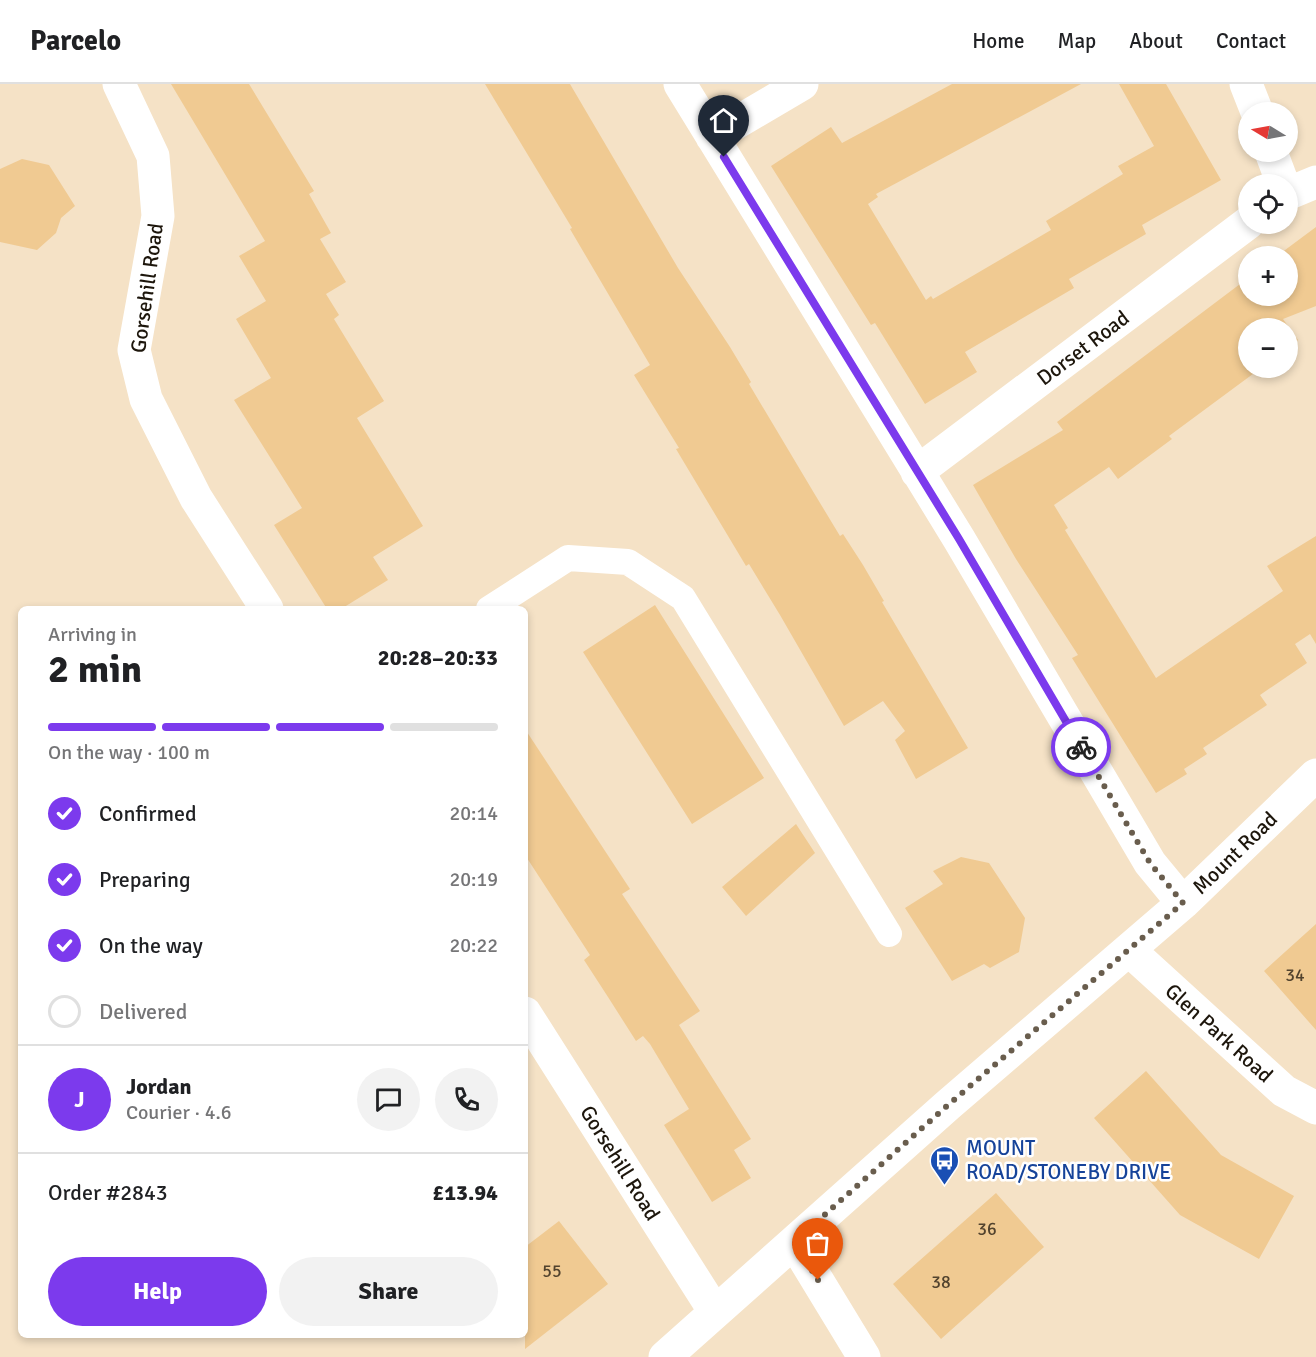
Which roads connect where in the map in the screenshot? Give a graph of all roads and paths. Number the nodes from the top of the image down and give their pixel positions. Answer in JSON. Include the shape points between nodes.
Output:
{"nodes":[{"id":1,"x":119,"y":84,"type":"edge"},
{"id":2,"x":680,"y":84,"type":"edge"},
{"id":3,"x":802,"y":84,"type":"edge"},
{"id":4,"x":1246,"y":84,"type":"edge"},
{"id":5,"x":1253,"y":102,"type":"edge"},
{"id":6,"x":712,"y":137,"type":"junction"},
{"id":7,"x":1316,"y":182,"type":"edge"},
{"id":8,"x":1298,"y":189,"type":"edge"},
{"id":9,"x":1238,"y":231,"type":"edge"},
{"id":10,"x":917,"y":472,"type":"junction"},
{"id":11,"x":265,"y":606,"type":"edge"},
{"id":12,"x":494,"y":606,"type":"edge"},
{"id":13,"x":1316,"y":775,"type":"edge"},
{"id":14,"x":1183,"y":903,"type":"junction"},
{"id":15,"x":889,"y":934,"type":"dead end"},
{"id":16,"x":1129,"y":950,"type":"junction"},
{"id":17,"x":528,"y":1018,"type":"edge"},
{"id":18,"x":1316,"y":1108,"type":"edge"},
{"id":19,"x":794,"y":1242,"type":"junction"},
{"id":20,"x":715,"y":1312,"type":"junction"},
{"id":21,"x":665,"y":1357,"type":"edge"},
{"id":22,"x":864,"y":1357,"type":"edge"}],
"edges":[{"from":1,"to":11,"type":"street","name":"Gorsehill Road","via":[[153,156],[158,216],[134,350],[146,399],[196,498]]},
{"from":2,"to":6,"type":"street"},
{"from":3,"to":6,"type":"street"},
{"from":4,"to":5,"type":"street"},
{"from":6,"to":10,"type":"street"},
{"from":7,"to":8,"type":"street"},
{"from":9,"to":10,"type":"street","name":"Dorset Road"},
{"from":10,"to":14,"type":"street","via":[[1150,863]]},
{"from":12,"to":15,"type":"lane","via":[[568,558],[628,562],[683,598]]},
{"from":13,"to":14,"type":"street","name":"Mount Road"},
{"from":14,"to":16,"type":"street","name":"Mount Road"},
{"from":16,"to":18,"type":"street","name":"Glen Park Road","via":[[1284,1091]]},
{"from":16,"to":19,"type":"street","name":"Mount Road"},
{"from":17,"to":20,"type":"street","name":"Gorsehill Road"},
{"from":19,"to":20,"type":"street","name":"Mount Road"},
{"from":19,"to":22,"type":"street"},
{"from":20,"to":21,"type":"street","name":"Mount Road"}]}
